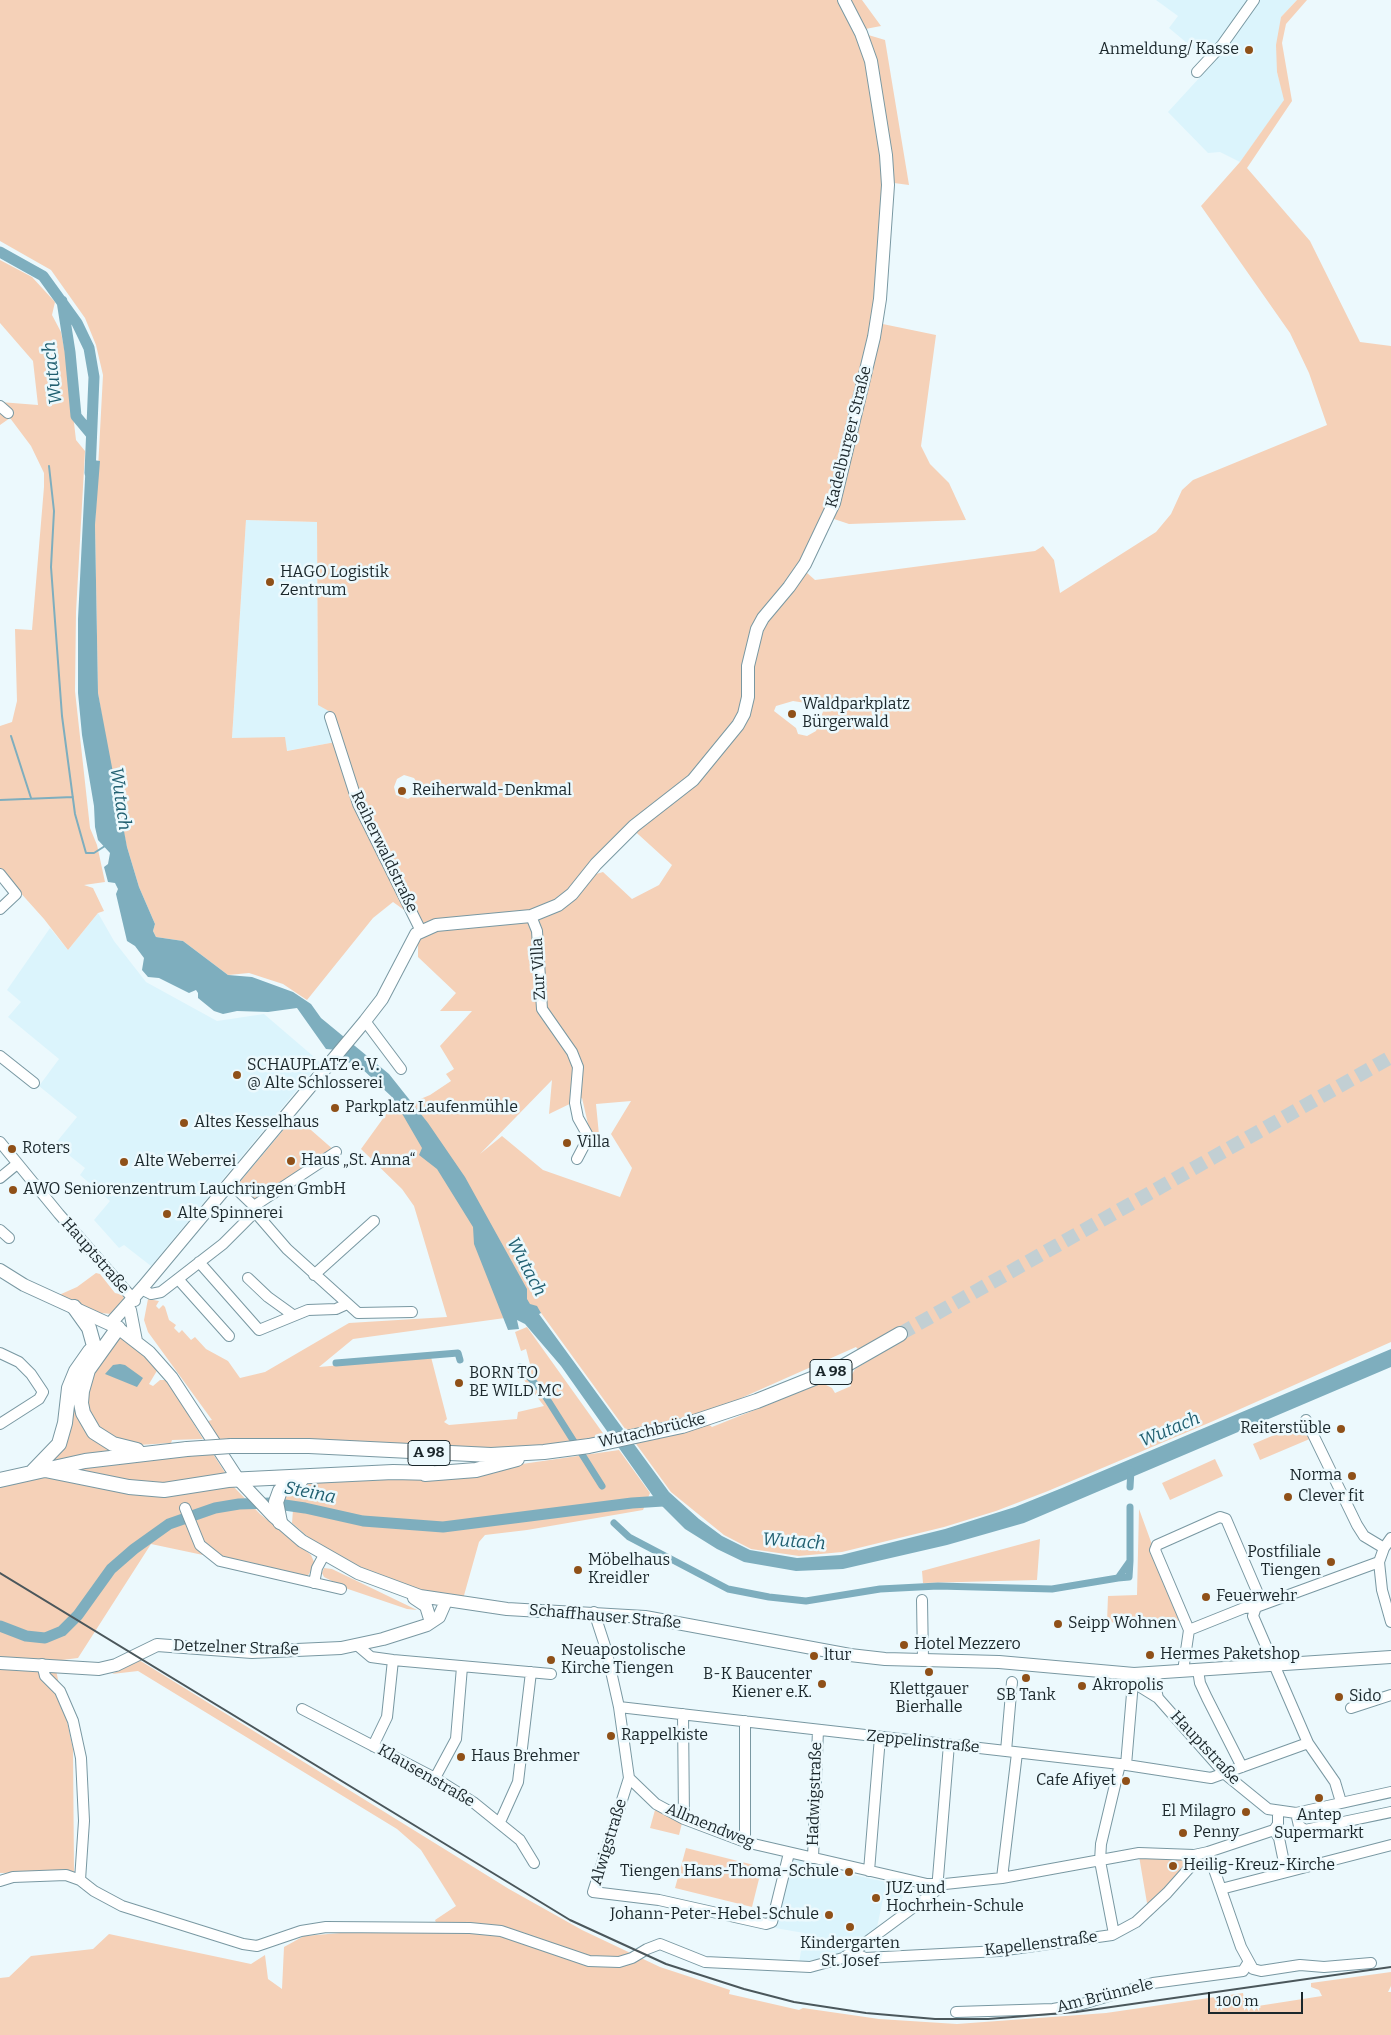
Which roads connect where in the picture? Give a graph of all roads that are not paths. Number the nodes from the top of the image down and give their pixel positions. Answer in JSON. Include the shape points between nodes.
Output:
{"nodes":[{"id":1,"x":844,"y":0,"type":"edge"},
{"id":2,"x":1254,"y":0,"type":"edge"},
{"id":3,"x":1196,"y":72,"type":"dead end"},
{"id":4,"x":330,"y":716,"type":"dead end"},
{"id":5,"x":0,"y":874,"type":"edge"},
{"id":6,"x":0,"y":909,"type":"edge"},
{"id":7,"x":531,"y":916,"type":"junction"},
{"id":8,"x":421,"y":931,"type":"junction"},
{"id":9,"x":365,"y":1021,"type":"junction"},
{"id":10,"x":0,"y":1056,"type":"edge"},
{"id":11,"x":400,"y":1069,"type":"dead end"},
{"id":12,"x":34,"y":1083,"type":"dead end"},
{"id":13,"x":0,"y":1142,"type":"edge"},
{"id":14,"x":336,"y":1152,"type":"dead end"},
{"id":15,"x":577,"y":1159,"type":"dead end"},
{"id":16,"x":17,"y":1164,"type":"junction"},
{"id":17,"x":0,"y":1178,"type":"edge"},
{"id":18,"x":230,"y":1183,"type":"junction"},
{"id":19,"x":255,"y":1209,"type":"junction"},
{"id":20,"x":374,"y":1221,"type":"dead end"},
{"id":21,"x":0,"y":1230,"type":"edge"},
{"id":22,"x":8,"y":1238,"type":"dead end"},
{"id":23,"x":199,"y":1262,"type":"junction"},
{"id":24,"x":0,"y":1270,"type":"edge"},
{"id":25,"x":314,"y":1275,"type":"junction"},
{"id":26,"x":248,"y":1278,"type":"dead end"},
{"id":27,"x":178,"y":1279,"type":"junction"},
{"id":28,"x":134,"y":1300,"type":"junction"},
{"id":29,"x":347,"y":1304,"type":"junction"},
{"id":30,"x":74,"y":1307,"type":"junction"},
{"id":31,"x":412,"y":1312,"type":"dead end"},
{"id":32,"x":293,"y":1315,"type":"junction"},
{"id":33,"x":114,"y":1326,"type":"junction"},
{"id":34,"x":900,"y":1334,"type":"tunnel mouth"},
{"id":35,"x":229,"y":1336,"type":"dead end"},
{"id":36,"x":136,"y":1341,"type":"junction"},
{"id":37,"x":94,"y":1346,"type":"junction"},
{"id":38,"x":0,"y":1353,"type":"edge"},
{"id":39,"x":1306,"y":1420,"type":"dead end"},
{"id":40,"x":0,"y":1424,"type":"edge"},
{"id":41,"x":147,"y":1452,"type":"junction"},
{"id":42,"x":544,"y":1452,"type":"junction"},
{"id":43,"x":45,"y":1470,"type":"junction"},
{"id":44,"x":31,"y":1473,"type":"junction"},
{"id":45,"x":434,"y":1473,"type":"junction"},
{"id":46,"x":238,"y":1479,"type":"junction"},
{"id":47,"x":0,"y":1480,"type":"edge"},
{"id":48,"x":185,"y":1508,"type":"dead end"},
{"id":49,"x":278,"y":1518,"type":"junction"},
{"id":50,"x":1391,"y":1538,"type":"edge"},
{"id":51,"x":1384,"y":1548,"type":"junction"},
{"id":52,"x":324,"y":1555,"type":"junction"},
{"id":53,"x":1379,"y":1562,"type":"junction"},
{"id":54,"x":314,"y":1583,"type":"junction"},
{"id":55,"x":341,"y":1589,"type":"dead end"},
{"id":56,"x":403,"y":1591,"type":"junction"},
{"id":57,"x":922,"y":1600,"type":"dead end"},
{"id":58,"x":440,"y":1601,"type":"junction"},
{"id":59,"x":1259,"y":1605,"type":"junction"},
{"id":60,"x":594,"y":1612,"type":"junction"},
{"id":61,"x":1390,"y":1618,"type":"edge"},
{"id":62,"x":429,"y":1622,"type":"junction"},
{"id":63,"x":1189,"y":1630,"type":"junction"},
{"id":64,"x":358,"y":1646,"type":"junction"},
{"id":65,"x":1391,"y":1657,"type":"edge"},
{"id":66,"x":393,"y":1660,"type":"junction"},
{"id":67,"x":923,"y":1660,"type":"junction"},
{"id":68,"x":0,"y":1663,"type":"edge"},
{"id":69,"x":42,"y":1664,"type":"junction"},
{"id":70,"x":1274,"y":1664,"type":"junction"},
{"id":71,"x":462,"y":1667,"type":"junction"},
{"id":72,"x":1198,"y":1670,"type":"junction"},
{"id":73,"x":1183,"y":1671,"type":"junction"},
{"id":74,"x":531,"y":1672,"type":"junction"},
{"id":75,"x":1115,"y":1673,"type":"junction"},
{"id":76,"x":1156,"y":1673,"type":"junction"},
{"id":77,"x":551,"y":1674,"type":"dead end"},
{"id":78,"x":1012,"y":1682,"type":"dead end"},
{"id":79,"x":1133,"y":1682,"type":"junction"},
{"id":80,"x":1391,"y":1695,"type":"edge"},
{"id":81,"x":1158,"y":1698,"type":"junction"},
{"id":82,"x":619,"y":1707,"type":"junction"},
{"id":83,"x":1351,"y":1708,"type":"dead end"},
{"id":84,"x":302,"y":1709,"type":"dead end"},
{"id":85,"x":683,"y":1714,"type":"junction"},
{"id":86,"x":745,"y":1721,"type":"junction"},
{"id":87,"x":818,"y":1730,"type":"junction"},
{"id":88,"x":880,"y":1737,"type":"junction"},
{"id":89,"x":1308,"y":1743,"type":"junction"},
{"id":90,"x":949,"y":1744,"type":"junction"},
{"id":91,"x":373,"y":1746,"type":"junction"},
{"id":92,"x":1006,"y":1751,"type":"junction"},
{"id":93,"x":1017,"y":1753,"type":"junction"},
{"id":94,"x":1123,"y":1765,"type":"junction"},
{"id":95,"x":1242,"y":1767,"type":"junction"},
{"id":96,"x":1225,"y":1774,"type":"junction"},
{"id":97,"x":435,"y":1778,"type":"junction"},
{"id":98,"x":629,"y":1778,"type":"junction"},
{"id":99,"x":1391,"y":1792,"type":"edge"},
{"id":100,"x":1341,"y":1802,"type":"junction"},
{"id":101,"x":1278,"y":1812,"type":"junction"},
{"id":102,"x":1296,"y":1813,"type":"junction"},
{"id":103,"x":1389,"y":1813,"type":"edge"},
{"id":104,"x":684,"y":1819,"type":"junction"},
{"id":105,"x":500,"y":1822,"type":"junction"},
{"id":106,"x":1274,"y":1830,"type":"junction"},
{"id":107,"x":745,"y":1842,"type":"junction"},
{"id":108,"x":1391,"y":1846,"type":"edge"},
{"id":109,"x":1208,"y":1852,"type":"junction"},
{"id":110,"x":790,"y":1853,"type":"junction"},
{"id":111,"x":1194,"y":1855,"type":"junction"},
{"id":112,"x":813,"y":1858,"type":"junction"},
{"id":113,"x":1100,"y":1861,"type":"junction"},
{"id":114,"x":534,"y":1863,"type":"dead end"},
{"id":115,"x":869,"y":1871,"type":"junction"},
{"id":116,"x":1286,"y":1872,"type":"junction"},
{"id":117,"x":1002,"y":1878,"type":"junction"},
{"id":118,"x":80,"y":1880,"type":"junction"},
{"id":119,"x":0,"y":1881,"type":"edge"},
{"id":120,"x":938,"y":1885,"type":"junction"},
{"id":121,"x":1221,"y":1889,"type":"junction"},
{"id":122,"x":1114,"y":1934,"type":"junction"},
{"id":123,"x":853,"y":1952,"type":"junction"},
{"id":124,"x":1248,"y":1963,"type":"junction"},
{"id":125,"x":1371,"y":1963,"type":"dead end"},
{"id":126,"x":956,"y":2012,"type":"dead end"}],
"edges":[{"from":1,"to":7,"type":"main road","name":"Kadelburger Straße","via":[[861,33],[870,61],[889,180],[877,318],[834,503],[805,564],[758,629],[748,666],[748,697],[738,725],[693,780],[634,826],[572,894],[558,905]]},
{"from":2,"to":3,"type":"street","via":[[1222,45]]},
{"from":4,"to":8,"type":"street","name":"Reiherwaldstraße","via":[[358,804]]},
{"from":5,"to":6,"type":"street","via":[[16,894]]},
{"from":7,"to":8,"type":"main road","name":"Kadelburger Straße","via":[[436,925]]},
{"from":7,"to":15,"type":"street","name":"Zur Villa","via":[[537,930],[542,1009],[572,1052],[578,1067],[575,1103],[587,1140]]},
{"from":8,"to":9,"type":"main road","via":[[416,934],[382,999]]},
{"from":9,"to":11,"type":"street"},
{"from":9,"to":18,"type":"main road"},
{"from":10,"to":12,"type":"street"},
{"from":13,"to":16,"type":"street","name":"Hauptstraße"},
{"from":14,"to":19,"type":"street"},
{"from":16,"to":17,"type":"street"},
{"from":16,"to":28,"type":"street","name":"Hauptstraße"},
{"from":18,"to":19,"type":"street"},
{"from":18,"to":28,"type":"main road"},
{"from":19,"to":23,"type":"street","via":[[222,1244]]},
{"from":19,"to":25,"type":"street"},
{"from":20,"to":25,"type":"street"},
{"from":21,"to":22,"type":"street"},
{"from":23,"to":27,"type":"street"},
{"from":23,"to":32,"type":"street","via":[[259,1330]]},
{"from":24,"to":30,"type":"main road","name":"Schaffhauser Straße","via":[[24,1285]]},
{"from":25,"to":29,"type":"street"},
{"from":26,"to":32,"type":"street"},
{"from":27,"to":28,"type":"street","via":[[156,1294],[146,1293]]},
{"from":27,"to":35,"type":"street"},
{"from":28,"to":33,"type":"main road"},
{"from":28,"to":36,"type":"main road"},
{"from":29,"to":31,"type":"street","via":[[358,1313]]},
{"from":29,"to":32,"type":"street","via":[[336,1309],[308,1310]]},
{"from":30,"to":33,"type":"main road","name":"Schaffhauser Straße"},
{"from":30,"to":37,"type":"highway","via":[[89,1328]]},
{"from":33,"to":36,"type":"main road","name":"Schaffhauser Straße"},
{"from":33,"to":37,"type":"highway"},
{"from":33,"to":41,"type":"highway","via":[[84,1380],[83,1413],[94,1432],[103,1439]]},
{"from":34,"to":42,"type":"highway","name":"Wutachbrücke","number":"A 98","via":[[844,1366],[758,1402],[646,1435]]},
{"from":36,"to":46,"type":"main road","name":"Schaffhauser Straße","via":[[172,1378]]},
{"from":37,"to":44,"type":"highway","via":[[71,1380],[59,1444]]},
{"from":38,"to":40,"type":"street","via":[[19,1362],[43,1392],[39,1399]]},
{"from":39,"to":51,"type":"street","via":[[1357,1525],[1364,1536]]},
{"from":41,"to":42,"type":"highway","number":"A 98","bridge":true,"via":[[252,1445],[491,1455]]},
{"from":41,"to":43,"type":"highway","number":"A 98"},
{"from":42,"to":45,"type":"highway","via":[[476,1470]]},
{"from":43,"to":44,"type":"highway","number":"A 98"},
{"from":43,"to":46,"type":"highway","via":[[148,1490]]},
{"from":44,"to":47,"type":"highway","number":"A 98"},
{"from":45,"to":46,"type":"highway"},
{"from":45,"to":49,"type":"highway","via":[[288,1483],[280,1490],[276,1502]]},
{"from":46,"to":49,"type":"main road","name":"Schaffhauser Straße"},
{"from":48,"to":54,"type":"street","via":[[200,1545],[220,1561]]},
{"from":49,"to":52,"type":"main road","name":"Schaffhauser Straße","via":[[302,1541]]},
{"from":50,"to":51,"type":"street"},
{"from":51,"to":53,"type":"street"},
{"from":52,"to":54,"type":"street"},
{"from":52,"to":56,"type":"main road","name":"Schaffhauser Straße","via":[[358,1574]]},
{"from":53,"to":59,"type":"street"},
{"from":53,"to":61,"type":"street"},
{"from":54,"to":55,"type":"street"},
{"from":56,"to":58,"type":"main road","name":"Schaffhauser Straße"},
{"from":56,"to":62,"type":"main road","via":[[426,1606]]},
{"from":57,"to":67,"type":"street"},
{"from":58,"to":60,"type":"main road","name":"Schaffhauser Straße"},
{"from":58,"to":62,"type":"main road"},
{"from":59,"to":63,"type":"street"},
{"from":59,"to":63,"type":"street","via":[[1226,1519],[1220,1517],[1157,1544],[1155,1550]]},
{"from":59,"to":70,"type":"street","via":[[1253,1616]]},
{"from":60,"to":67,"type":"main road","name":"Schaffhauser Straße","via":[[664,1620],[858,1656]]},
{"from":60,"to":82,"type":"street"},
{"from":62,"to":64,"type":"main road","name":"Detzelner Straße"},
{"from":63,"to":73,"type":"street"},
{"from":64,"to":66,"type":"street","via":[[371,1657]]},
{"from":64,"to":69,"type":"main road","name":"Detzelner Straße","via":[[252,1652],[163,1645],[99,1669]]},
{"from":65,"to":70,"type":"main road","name":"Schaffhauser Straße"},
{"from":66,"to":71,"type":"street"},
{"from":66,"to":91,"type":"street","via":[[387,1717]]},
{"from":67,"to":75,"type":"main road","name":"Schaffhauser Straße","via":[[999,1662]]},
{"from":68,"to":69,"type":"main road","name":"Detzelner Straße"},
{"from":69,"to":118,"type":"street","via":[[44,1676],[60,1690],[73,1721],[81,1758],[84,1821]]},
{"from":70,"to":72,"type":"main road","name":"Schaffhauser Straße"},
{"from":70,"to":89,"type":"street"},
{"from":71,"to":74,"type":"street"},
{"from":71,"to":97,"type":"street","via":[[456,1739]]},
{"from":72,"to":73,"type":"main road","name":"Schaffhauser Straße"},
{"from":72,"to":95,"type":"street","via":[[1206,1698]]},
{"from":73,"to":76,"type":"main road","name":"Schaffhauser Straße"},
{"from":74,"to":77,"type":"street"},
{"from":74,"to":105,"type":"street","via":[[518,1782]]},
{"from":75,"to":76,"type":"main road","name":"Schaffhauser Straße"},
{"from":75,"to":79,"type":"street"},
{"from":76,"to":81,"type":"street","name":"Hauptstraße"},
{"from":78,"to":92,"type":"street"},
{"from":79,"to":81,"type":"street"},
{"from":79,"to":94,"type":"street"},
{"from":80,"to":83,"type":"street"},
{"from":81,"to":96,"type":"street","name":"Hauptstraße"},
{"from":82,"to":85,"type":"street","name":"Zeppelinstraße"},
{"from":82,"to":98,"type":"street"},
{"from":84,"to":91,"type":"street","name":"Klausenstraße"},
{"from":85,"to":86,"type":"street","name":"Zeppelinstraße"},
{"from":85,"to":104,"type":"street"},
{"from":86,"to":87,"type":"street","name":"Zeppelinstraße"},
{"from":86,"to":107,"type":"street"},
{"from":87,"to":88,"type":"street","name":"Zeppelinstraße"},
{"from":87,"to":112,"type":"street","name":"Hadwigstraße"},
{"from":88,"to":90,"type":"street","name":"Zeppelinstraße"},
{"from":88,"to":115,"type":"street"},
{"from":89,"to":95,"type":"street","name":"Zeppelinstraße"},
{"from":89,"to":100,"type":"street","via":[[1335,1782]]},
{"from":90,"to":92,"type":"street","name":"Zeppelinstraße"},
{"from":90,"to":120,"type":"street"},
{"from":91,"to":97,"type":"street","name":"Klausenstraße"},
{"from":92,"to":93,"type":"street","name":"Zeppelinstraße"},
{"from":93,"to":94,"type":"street","name":"Zeppelinstraße"},
{"from":93,"to":117,"type":"street"},
{"from":94,"to":96,"type":"street","name":"Zeppelinstraße","via":[[1211,1778]]},
{"from":94,"to":113,"type":"street","via":[[1101,1844]]},
{"from":95,"to":96,"type":"street","name":"Zeppelinstraße"},
{"from":96,"to":101,"type":"street","name":"Hauptstraße","via":[[1268,1809]]},
{"from":97,"to":105,"type":"street","name":"Klausenstraße"},
{"from":98,"to":104,"type":"street","name":"Allmendweg","via":[[656,1804]]},
{"from":98,"to":110,"type":"street","name":"Alwigstraße","via":[[593,1892],[659,1900],[766,1924],[772,1922]]},
{"from":99,"to":100,"type":"street","name":"Hauptstraße"},
{"from":100,"to":102,"type":"street","name":"Hauptstraße"},
{"from":101,"to":102,"type":"street","name":"Hauptstraße"},
{"from":101,"to":106,"type":"street","via":[[1278,1824]]},
{"from":102,"to":103,"type":"street","via":[[1300,1826],[1305,1830]]},
{"from":104,"to":107,"type":"street","name":"Allmendweg"},
{"from":105,"to":114,"type":"street","name":"Klausenstraße","via":[[520,1840]]},
{"from":106,"to":109,"type":"street","name":"Allmendweg"},
{"from":106,"to":116,"type":"street","via":[[1279,1838]]},
{"from":107,"to":110,"type":"street","name":"Allmendweg"},
{"from":108,"to":116,"type":"street"},
{"from":109,"to":111,"type":"street","name":"Allmendweg"},
{"from":109,"to":121,"type":"street"},
{"from":110,"to":112,"type":"street","name":"Allmendweg"},
{"from":111,"to":113,"type":"street","name":"Allmendweg","via":[[1139,1853]]},
{"from":111,"to":122,"type":"street","name":"Kapellenstraße","via":[[1192,1866],[1167,1893],[1136,1922]]},
{"from":112,"to":115,"type":"street","name":"Allmendweg"},
{"from":113,"to":117,"type":"street","name":"Allmendweg"},
{"from":113,"to":122,"type":"street"},
{"from":115,"to":120,"type":"street","name":"Allmendweg"},
{"from":116,"to":121,"type":"street"},
{"from":117,"to":120,"type":"street","name":"Allmendweg"},
{"from":118,"to":119,"type":"street","via":[[66,1875]]},
{"from":118,"to":123,"type":"street","via":[[122,1906],[250,1945],[262,1945],[301,1931],[326,1927],[470,1928],[501,1931],[589,1960],[619,1962],[660,1944],[705,1962],[810,1968]]},
{"from":120,"to":123,"type":"street","via":[[932,1895]]},
{"from":121,"to":124,"type":"street"},
{"from":122,"to":123,"type":"street","name":"Kapellenstraße","via":[[999,1951],[865,1958]]},
{"from":124,"to":125,"type":"street","via":[[1261,1971],[1300,1965],[1324,1967]]},
{"from":124,"to":126,"type":"street","name":"Am Brünnele","via":[[1243,1972],[1153,1984],[1063,2008]]}]}
